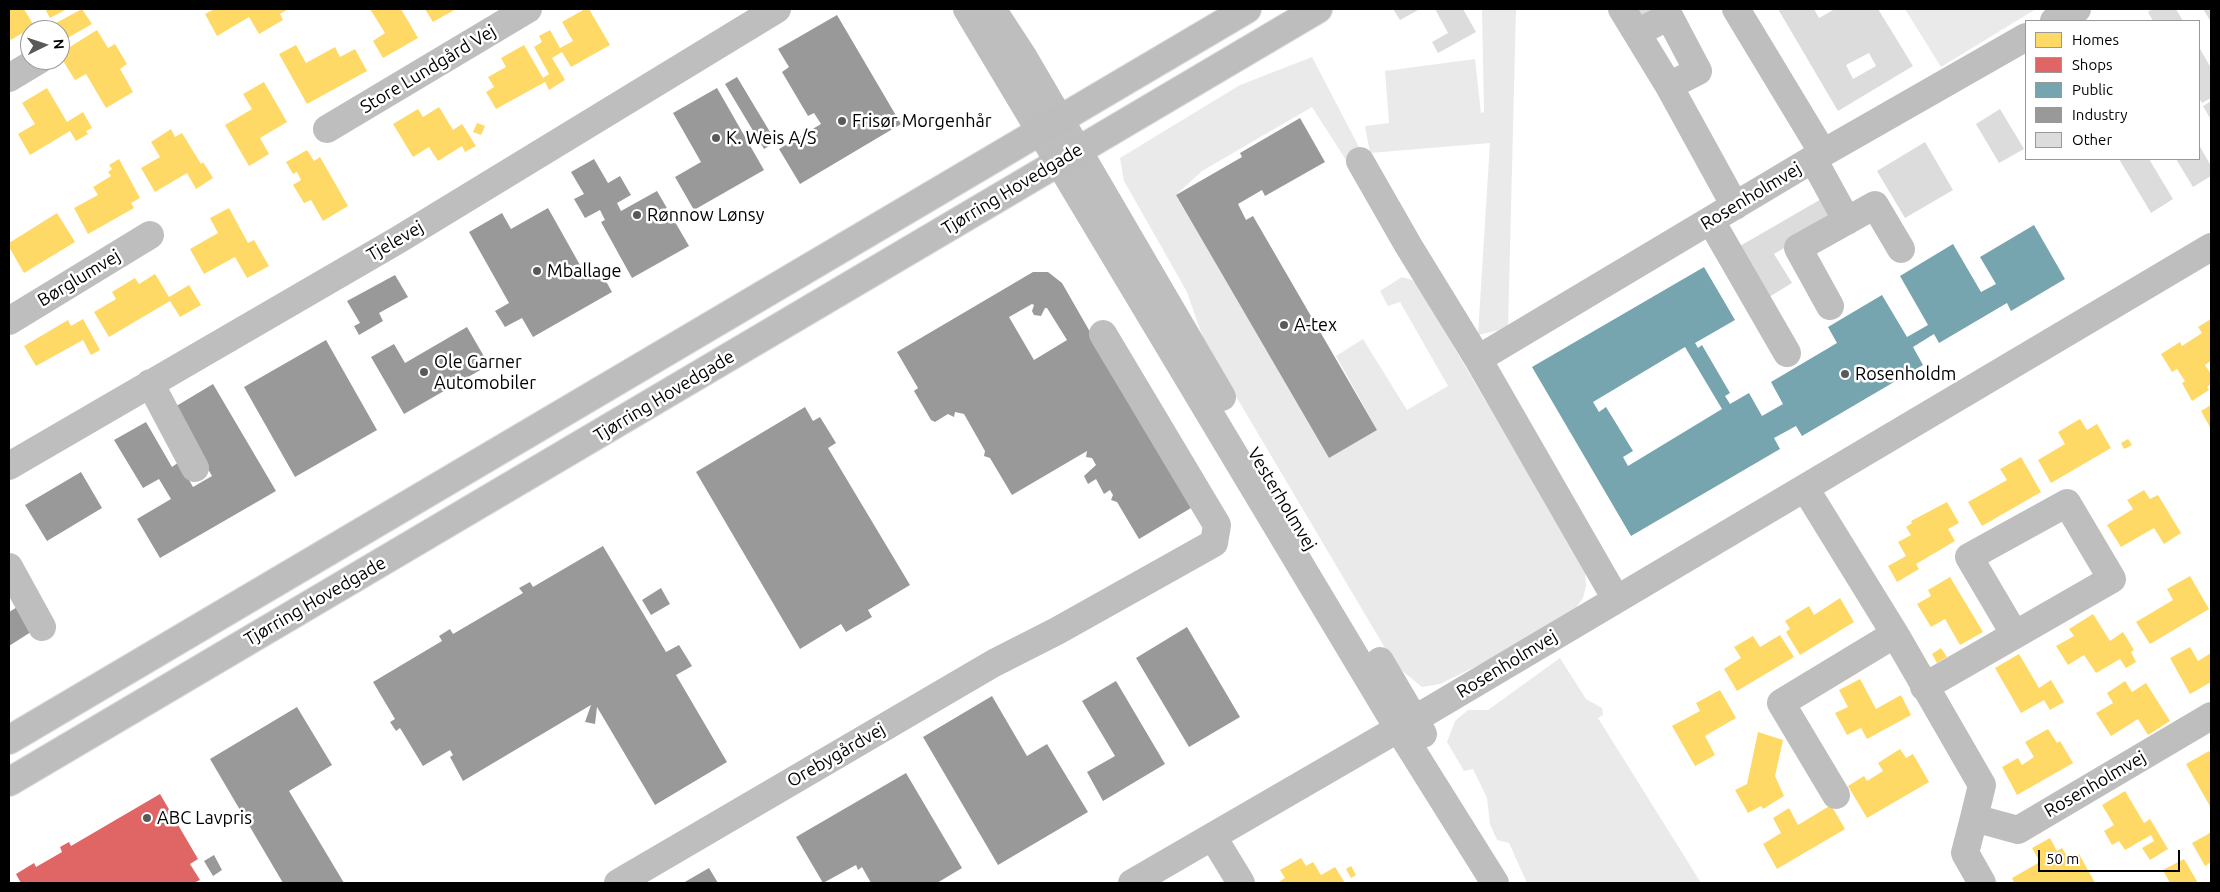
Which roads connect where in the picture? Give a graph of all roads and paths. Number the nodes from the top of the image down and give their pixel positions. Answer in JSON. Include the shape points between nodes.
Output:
{"nodes":[{"id":1,"x":528,"y":9,"type":"edge"},
{"id":2,"x":967,"y":9,"type":"edge"},
{"id":3,"x":992,"y":9,"type":"edge"},
{"id":4,"x":1247,"y":9,"type":"edge"},
{"id":5,"x":1318,"y":9,"type":"edge"},
{"id":6,"x":1622,"y":9,"type":"edge"},
{"id":7,"x":1736,"y":9,"type":"edge"},
{"id":8,"x":2077,"y":9,"type":"edge"},
{"id":9,"x":760,"y":13,"type":"edge"},
{"id":10,"x":2056,"y":20,"type":"edge"},
{"id":11,"x":2025,"y":38,"type":"edge"},
{"id":12,"x":22,"y":70,"type":"edge"},
{"id":13,"x":9,"y":78,"type":"edge"},
{"id":14,"x":1050,"y":125,"type":"junction"},
{"id":15,"x":327,"y":128,"type":"dead end"},
{"id":16,"x":1068,"y":156,"type":"junction"},
{"id":17,"x":1818,"y":156,"type":"junction"},
{"id":18,"x":1360,"y":161,"type":"dead end"},
{"id":19,"x":1735,"y":206,"type":"junction"},
{"id":20,"x":1847,"y":220,"type":"junction"},
{"id":21,"x":1710,"y":221,"type":"junction"},
{"id":22,"x":150,"y":235,"type":"dead end"},
{"id":23,"x":2211,"y":247,"type":"edge"},
{"id":24,"x":1901,"y":250,"type":"dead end"},
{"id":25,"x":1830,"y":306,"type":"dead end"},
{"id":26,"x":9,"y":321,"type":"edge"},
{"id":27,"x":1103,"y":334,"type":"dead end"},
{"id":28,"x":1787,"y":353,"type":"dead end"},
{"id":29,"x":1478,"y":359,"type":"junction"},
{"id":30,"x":150,"y":384,"type":"junction"},
{"id":31,"x":9,"y":466,"type":"edge"},
{"id":32,"x":195,"y":468,"type":"dead end"},
{"id":33,"x":1805,"y":488,"type":"junction"},
{"id":34,"x":9,"y":567,"type":"edge"},
{"id":35,"x":1616,"y":599,"type":"junction"},
{"id":36,"x":42,"y":627,"type":"dead end"},
{"id":37,"x":1895,"y":634,"type":"junction"},
{"id":38,"x":2015,"y":635,"type":"junction"},
{"id":39,"x":1924,"y":687,"type":"junction"},
{"id":40,"x":2211,"y":716,"type":"edge"},
{"id":41,"x":1407,"y":723,"type":"junction"},
{"id":42,"x":9,"y":740,"type":"edge"},
{"id":43,"x":9,"y":782,"type":"edge"},
{"id":44,"x":1836,"y":795,"type":"dead end"},
{"id":45,"x":1974,"y":818,"type":"junction"},
{"id":46,"x":1213,"y":837,"type":"junction"},
{"id":47,"x":618,"y":883,"type":"edge"},
{"id":48,"x":1132,"y":883,"type":"edge"},
{"id":49,"x":1241,"y":883,"type":"edge"},
{"id":50,"x":1496,"y":883,"type":"edge"},
{"id":51,"x":1982,"y":883,"type":"edge"}],
"edges":[{"from":1,"to":15,"type":"street","name":"Store Lundgård Vej"},
{"from":2,"to":14,"type":"street"},
{"from":3,"to":14,"type":"street","via":[[1024,58]]},
{"from":4,"to":14,"type":"main road","name":"Tjørring Hovedgade"},
{"from":5,"to":16,"type":"main road","name":"Tjørring Hovedgade"},
{"from":6,"to":19,"type":"street","via":[[1637,33],[1669,16],[1698,71],[1669,86]]},
{"from":7,"to":17,"type":"street"},
{"from":8,"to":10,"type":"street"},
{"from":9,"to":30,"type":"street","name":"Tjelevej","via":[[398,240]]},
{"from":11,"to":17,"type":"street","name":"Rosenholmvej"},
{"from":12,"to":13,"type":"street"},
{"from":14,"to":16,"type":"street","name":"Vesterholmvej"},
{"from":14,"to":42,"type":"main road","name":"Tjørring Hovedgade"},
{"from":16,"to":41,"type":"street","name":"Vesterholmvej"},
{"from":16,"to":43,"type":"main road","name":"Tjørring Hovedgade"},
{"from":17,"to":19,"type":"street","name":"Rosenholmvej"},
{"from":17,"to":20,"type":"street"},
{"from":18,"to":29,"type":"street"},
{"from":19,"to":21,"type":"street","name":"Rosenholmvej"},
{"from":20,"to":24,"type":"street","via":[[1876,204]]},
{"from":20,"to":25,"type":"street","via":[[1798,248]]},
{"from":21,"to":28,"type":"street"},
{"from":21,"to":29,"type":"street","name":"Rosenholmvej"},
{"from":22,"to":26,"type":"street","name":"Børglumvej"},
{"from":23,"to":33,"type":"street","name":"Rosenholmvej"},
{"from":27,"to":47,"type":"street","name":"Orebygårdvej","via":[[1217,525],[1214,543],[994,663]]},
{"from":29,"to":35,"type":"street"},
{"from":30,"to":31,"type":"street","name":"Tjelevej"},
{"from":30,"to":32,"type":"street"},
{"from":33,"to":35,"type":"street","name":"Rosenholmvej"},
{"from":33,"to":37,"type":"street"},
{"from":34,"to":36,"type":"street"},
{"from":35,"to":41,"type":"street","name":"Rosenholmvej"},
{"from":37,"to":39,"type":"street"},
{"from":37,"to":44,"type":"street","via":[[1781,703]]},
{"from":38,"to":38,"type":"street","via":[[2112,579],[2068,502],[1969,557]]},
{"from":38,"to":39,"type":"street"},
{"from":39,"to":45,"type":"street","via":[[1982,785]]},
{"from":40,"to":45,"type":"street","name":"Rosenholmvej","via":[[2018,830]]},
{"from":41,"to":46,"type":"street","name":"Rosenholmvej"},
{"from":41,"to":50,"type":"street","name":"Vesterholmvej"},
{"from":45,"to":51,"type":"street","via":[[1965,853]]},
{"from":46,"to":48,"type":"street","name":"Rosenholmvej"},
{"from":46,"to":49,"type":"street"}]}
